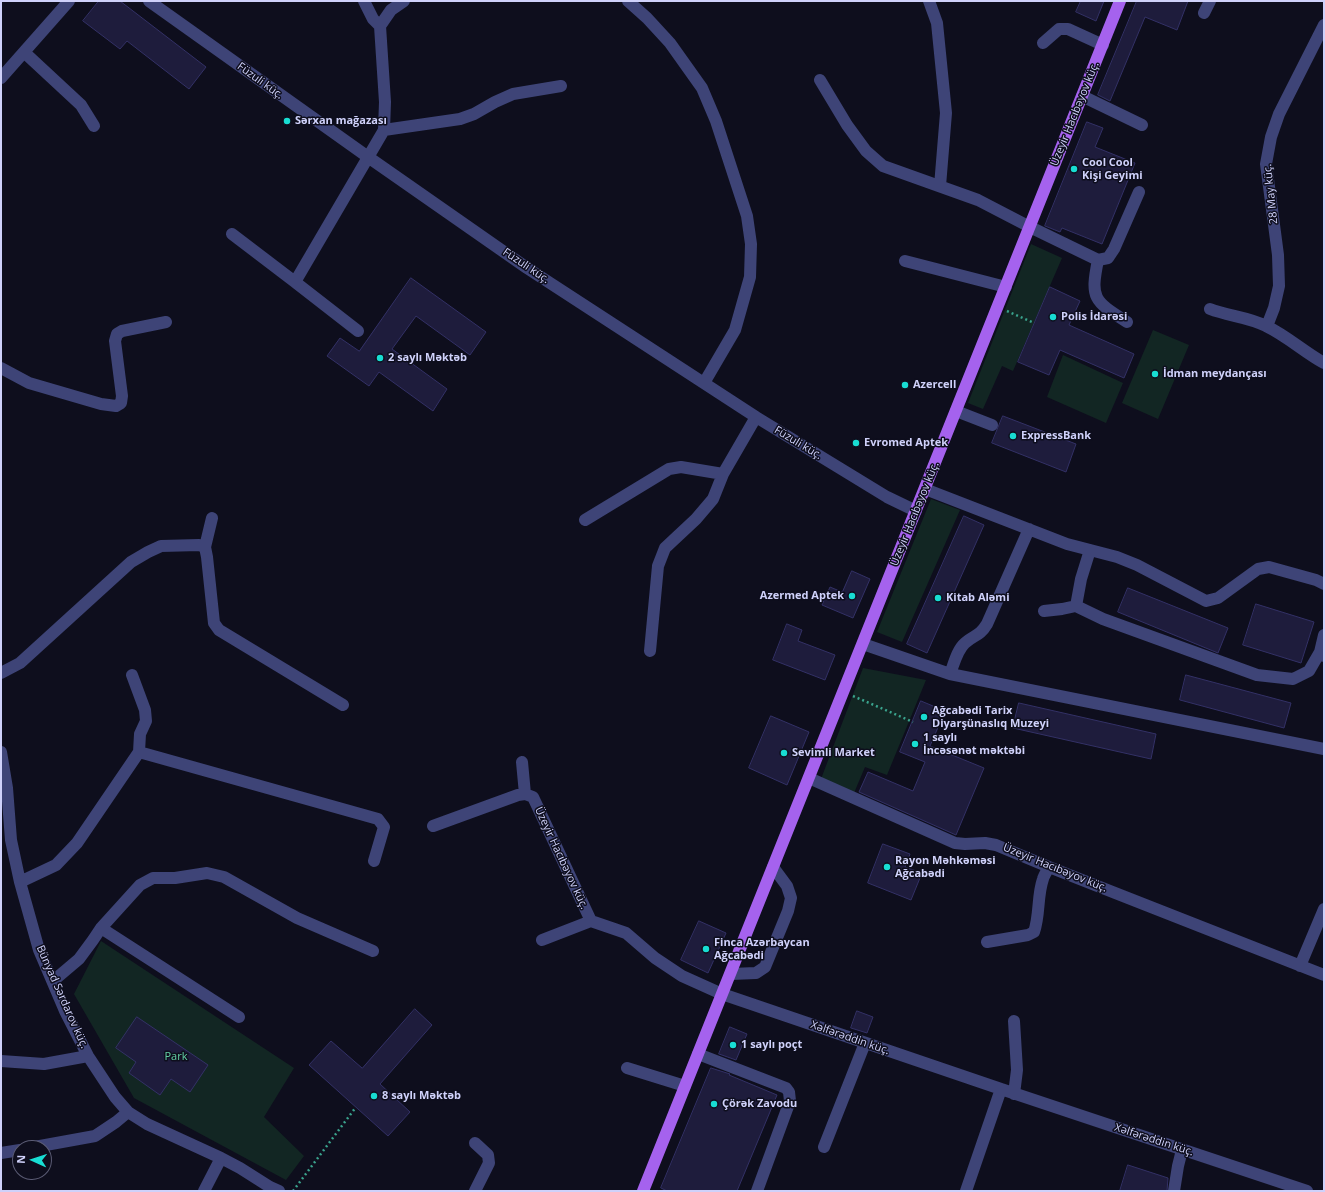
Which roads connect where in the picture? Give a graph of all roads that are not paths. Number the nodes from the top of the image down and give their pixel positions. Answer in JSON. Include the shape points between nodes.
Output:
{"nodes":[{"id":1,"x":69,"y":1,"type":"edge"},
{"id":2,"x":149,"y":1,"type":"edge"},
{"id":3,"x":364,"y":1,"type":"edge"},
{"id":4,"x":404,"y":1,"type":"edge"},
{"id":5,"x":628,"y":1,"type":"edge"},
{"id":6,"x":929,"y":1,"type":"edge"},
{"id":7,"x":1120,"y":1,"type":"edge"},
{"id":8,"x":1210,"y":1,"type":"edge"},
{"id":9,"x":1204,"y":13,"type":"dead end"},
{"id":10,"x":1324,"y":25,"type":"edge"},
{"id":11,"x":380,"y":26,"type":"junction"},
{"id":12,"x":1043,"y":43,"type":"dead end"},
{"id":13,"x":1103,"y":45,"type":"junction"},
{"id":14,"x":25,"y":53,"type":"junction"},
{"id":15,"x":1,"y":78,"type":"edge"},
{"id":16,"x":820,"y":80,"type":"dead end"},
{"id":17,"x":561,"y":86,"type":"dead end"},
{"id":18,"x":1082,"y":96,"type":"junction"},
{"id":19,"x":1142,"y":125,"type":"dead end"},
{"id":20,"x":94,"y":126,"type":"dead end"},
{"id":21,"x":384,"y":130,"type":"junction"},
{"id":22,"x":368,"y":157,"type":"junction"},
{"id":23,"x":940,"y":186,"type":"junction"},
{"id":24,"x":1139,"y":192,"type":"dead end"},
{"id":25,"x":1030,"y":227,"type":"junction"},
{"id":26,"x":232,"y":234,"type":"dead end"},
{"id":27,"x":1098,"y":260,"type":"junction"},
{"id":28,"x":906,"y":261,"type":"dead end"},
{"id":29,"x":295,"y":282,"type":"junction"},
{"id":30,"x":1006,"y":287,"type":"junction"},
{"id":31,"x":1210,"y":309,"type":"dead end"},
{"id":32,"x":166,"y":322,"type":"dead end"},
{"id":33,"x":1127,"y":322,"type":"dead end"},
{"id":34,"x":1267,"y":326,"type":"junction"},
{"id":35,"x":358,"y":331,"type":"dead end"},
{"id":36,"x":1324,"y":363,"type":"edge"},
{"id":37,"x":1,"y":368,"type":"edge"},
{"id":38,"x":704,"y":383,"type":"junction"},
{"id":39,"x":956,"y":411,"type":"junction"},
{"id":40,"x":756,"y":417,"type":"junction"},
{"id":41,"x":992,"y":425,"type":"dead end"},
{"id":42,"x":722,"y":474,"type":"junction"},
{"id":43,"x":925,"y":488,"type":"junction"},
{"id":44,"x":916,"y":510,"type":"junction"},
{"id":45,"x":212,"y":518,"type":"dead end"},
{"id":46,"x":585,"y":520,"type":"dead end"},
{"id":47,"x":1029,"y":529,"type":"junction"},
{"id":48,"x":205,"y":547,"type":"junction"},
{"id":49,"x":1090,"y":550,"type":"junction"},
{"id":50,"x":1324,"y":584,"type":"edge"},
{"id":51,"x":1076,"y":606,"type":"junction"},
{"id":52,"x":1044,"y":610,"type":"dead end"},
{"id":53,"x":1324,"y":634,"type":"edge"},
{"id":54,"x":862,"y":644,"type":"junction"},
{"id":55,"x":650,"y":651,"type":"dead end"},
{"id":56,"x":1322,"y":654,"type":"edge"},
{"id":57,"x":1,"y":673,"type":"edge"},
{"id":58,"x":950,"y":674,"type":"junction"},
{"id":59,"x":132,"y":675,"type":"dead end"},
{"id":60,"x":343,"y":705,"type":"dead end"},
{"id":61,"x":1324,"y":749,"type":"edge"},
{"id":62,"x":1,"y":752,"type":"edge"},
{"id":63,"x":139,"y":752,"type":"junction"},
{"id":64,"x":522,"y":762,"type":"dead end"},
{"id":65,"x":809,"y":778,"type":"junction"},
{"id":66,"x":525,"y":794,"type":"junction"},
{"id":67,"x":433,"y":826,"type":"dead end"},
{"id":68,"x":374,"y":861,"type":"dead end"},
{"id":69,"x":773,"y":867,"type":"junction"},
{"id":70,"x":1048,"y":867,"type":"junction"},
{"id":71,"x":20,"y":882,"type":"junction"},
{"id":72,"x":1324,"y":909,"type":"edge"},
{"id":73,"x":591,"y":921,"type":"junction"},
{"id":74,"x":101,"y":928,"type":"junction"},
{"id":75,"x":542,"y":940,"type":"dead end"},
{"id":76,"x":987,"y":942,"type":"dead end"},
{"id":77,"x":373,"y":951,"type":"dead end"},
{"id":78,"x":1300,"y":966,"type":"junction"},
{"id":79,"x":730,"y":974,"type":"junction"},
{"id":80,"x":1324,"y":975,"type":"edge"},
{"id":81,"x":53,"y":981,"type":"junction"},
{"id":82,"x":722,"y":994,"type":"junction"},
{"id":83,"x":239,"y":1017,"type":"dead end"},
{"id":84,"x":1014,"y":1021,"type":"dead end"},
{"id":85,"x":865,"y":1043,"type":"junction"},
{"id":86,"x":698,"y":1054,"type":"junction"},
{"id":87,"x":88,"y":1056,"type":"junction"},
{"id":88,"x":1,"y":1061,"type":"edge"},
{"id":89,"x":627,"y":1068,"type":"dead end"},
{"id":90,"x":685,"y":1086,"type":"junction"},
{"id":91,"x":1001,"y":1089,"type":"junction"},
{"id":92,"x":1014,"y":1094,"type":"junction"},
{"id":93,"x":128,"y":1112,"type":"junction"},
{"id":94,"x":475,"y":1143,"type":"dead end"},
{"id":95,"x":52,"y":1144,"type":"edge"},
{"id":96,"x":824,"y":1147,"type":"dead end"},
{"id":97,"x":1182,"y":1150,"type":"junction"},
{"id":98,"x":12,"y":1151,"type":"edge"},
{"id":99,"x":1,"y":1153,"type":"edge"},
{"id":100,"x":221,"y":1158,"type":"junction"},
{"id":101,"x":204,"y":1191,"type":"edge"},
{"id":102,"x":279,"y":1191,"type":"edge"},
{"id":103,"x":475,"y":1191,"type":"edge"},
{"id":104,"x":643,"y":1191,"type":"edge"},
{"id":105,"x":757,"y":1191,"type":"edge"},
{"id":106,"x":966,"y":1191,"type":"edge"},
{"id":107,"x":1174,"y":1191,"type":"edge"},
{"id":108,"x":1307,"y":1191,"type":"edge"}],
"edges":[{"from":1,"to":14,"type":"street"},
{"from":2,"to":22,"type":"street","name":"Füzuli küç."},
{"from":3,"to":11,"type":"street","via":[[373,19]]},
{"from":4,"to":11,"type":"street","via":[[391,10]]},
{"from":5,"to":38,"type":"street","via":[[670,43],[702,88],[716,120],[747,216],[752,244],[750,277],[735,330]]},
{"from":6,"to":23,"type":"street","via":[[936,23],[946,113]]},
{"from":7,"to":13,"type":"main road","name":"Üzeyir Hacıbəyov küç."},
{"from":8,"to":9,"type":"street"},
{"from":10,"to":34,"type":"street","name":"28 May küç.","via":[[1271,137],[1266,164],[1278,255],[1279,286]]},
{"from":11,"to":21,"type":"street","via":[[385,102]]},
{"from":12,"to":13,"type":"street","via":[[1059,28]]},
{"from":13,"to":18,"type":"main road","name":"Üzeyir Hacıbəyov küç."},
{"from":14,"to":15,"type":"street"},
{"from":14,"to":20,"type":"street","via":[[81,105]]},
{"from":16,"to":23,"type":"street","via":[[866,151],[883,166]]},
{"from":17,"to":21,"type":"street","via":[[513,94],[474,114],[460,118]]},
{"from":18,"to":19,"type":"street"},
{"from":18,"to":25,"type":"main road","name":"Üzeyir Hacıbəyov küç."},
{"from":21,"to":22,"type":"street"},
{"from":22,"to":29,"type":"street"},
{"from":22,"to":38,"type":"street","name":"Füzuli küç.","via":[[527,268]]},
{"from":23,"to":25,"type":"street","via":[[978,200]]},
{"from":24,"to":27,"type":"street","via":[[1114,249],[1108,258]]},
{"from":25,"to":27,"type":"street"},
{"from":25,"to":30,"type":"main road","name":"Üzeyir Hacıbəyov küç."},
{"from":26,"to":29,"type":"street"},
{"from":27,"to":33,"type":"street","via":[[1094,291],[1106,308]]},
{"from":28,"to":30,"type":"street"},
{"from":29,"to":35,"type":"street"},
{"from":30,"to":39,"type":"main road","name":"Üzeyir Hacıbəyov küç."},
{"from":31,"to":34,"type":"street"},
{"from":32,"to":37,"type":"street","via":[[117,334],[115,340],[122,396],[121,402],[116,406],[29,383]]},
{"from":34,"to":36,"type":"street"},
{"from":38,"to":40,"type":"street","name":"Füzuli küç."},
{"from":39,"to":41,"type":"street"},
{"from":39,"to":43,"type":"main road","name":"Üzeyir Hacıbəyov küç."},
{"from":40,"to":42,"type":"street"},
{"from":40,"to":44,"type":"street","name":"Füzuli küç.","via":[[887,497]]},
{"from":42,"to":46,"type":"street","via":[[681,467],[669,469]]},
{"from":42,"to":55,"type":"street","via":[[713,498],[696,519],[665,548],[658,566]]},
{"from":43,"to":44,"type":"main road","name":"Üzeyir Hacıbəyov küç."},
{"from":43,"to":47,"type":"street"},
{"from":44,"to":54,"type":"main road","name":"Üzeyir Hacıbəyov küç."},
{"from":45,"to":48,"type":"street"},
{"from":47,"to":49,"type":"street"},
{"from":47,"to":58,"type":"street","via":[[987,624],[981,633],[965,643]]},
{"from":48,"to":57,"type":"street","via":[[161,546],[131,562],[20,663]]},
{"from":48,"to":60,"type":"street","via":[[214,623],[219,630]]},
{"from":49,"to":50,"type":"street","via":[[1137,565],[1206,601],[1218,598],[1258,569],[1269,566]]},
{"from":49,"to":51,"type":"street"},
{"from":51,"to":52,"type":"street"},
{"from":51,"to":56,"type":"street","via":[[1103,619],[1257,675],[1293,680],[1309,671]]},
{"from":53,"to":56,"type":"street"},
{"from":54,"to":58,"type":"street"},
{"from":54,"to":65,"type":"main road","name":"Üzeyir Hacıbəyov küç."},
{"from":58,"to":61,"type":"street"},
{"from":59,"to":63,"type":"street","via":[[145,710],[146,721],[140,734]]},
{"from":62,"to":71,"type":"street","name":"Bünyad Sərdarov küç.","via":[[11,840]]},
{"from":63,"to":68,"type":"street","via":[[378,819],[384,827]]},
{"from":63,"to":71,"type":"street","via":[[77,843],[56,865]]},
{"from":64,"to":66,"type":"street"},
{"from":65,"to":69,"type":"main road","name":"Üzeyir Hacıbəyov küç."},
{"from":65,"to":70,"type":"street","name":"Üzeyir Hacıbəyov küç.","via":[[955,842],[996,845]]},
{"from":66,"to":67,"type":"street"},
{"from":66,"to":73,"type":"street","name":"Üzeyir Hacıbəyov küç.","via":[[533,797]]},
{"from":69,"to":79,"type":"main road","name":"Üzeyir Hacıbəyov küç."},
{"from":69,"to":79,"type":"street","via":[[787,886],[791,898],[788,911],[765,967],[756,973]]},
{"from":70,"to":76,"type":"street","via":[[1043,878],[1034,932]]},
{"from":70,"to":78,"type":"street","name":"Üzeyir Hacıbəyov küç."},
{"from":71,"to":81,"type":"street","name":"Bünyad Sərdarov küç.","via":[[39,950]]},
{"from":72,"to":78,"type":"street"},
{"from":73,"to":75,"type":"street"},
{"from":73,"to":82,"type":"street","name":"Üzeyir Hacıbəyov küç.","via":[[626,933],[655,958],[682,976]]},
{"from":74,"to":77,"type":"street","via":[[140,885],[153,878],[175,878],[207,873],[224,877],[297,918]]},
{"from":74,"to":81,"type":"street","via":[[79,959]]},
{"from":74,"to":83,"type":"street"},
{"from":78,"to":80,"type":"street","name":"Üzeyir Hacıbəyov küç."},
{"from":79,"to":82,"type":"main road","name":"Üzeyir Hacıbəyov küç."},
{"from":81,"to":87,"type":"street","name":"Bünyad Sərdarov küç."},
{"from":82,"to":85,"type":"street","name":"Xəlfərəddin küç."},
{"from":82,"to":86,"type":"main road","name":"Üzeyir Hacıbəyov küç."},
{"from":84,"to":92,"type":"street","via":[[1017,1070]]},
{"from":85,"to":91,"type":"street","name":"Xəlfərəddin küç."},
{"from":85,"to":96,"type":"street"},
{"from":86,"to":90,"type":"main road","name":"Üzeyir Hacıbəyov küç."},
{"from":86,"to":105,"type":"street","via":[[786,1088],[789,1092],[790,1100]]},
{"from":87,"to":88,"type":"street","via":[[44,1064]]},
{"from":87,"to":93,"type":"street","name":"Bünyad Sərdarov küç."},
{"from":89,"to":90,"type":"street"},
{"from":90,"to":104,"type":"main road","name":"Üzeyir Hacıbəyov küç."},
{"from":91,"to":92,"type":"street","name":"Xəlfərəddin küç."},
{"from":91,"to":106,"type":"street"},
{"from":92,"to":97,"type":"street","name":"Xəlfərəddin küç."},
{"from":93,"to":95,"type":"street","via":[[95,1136]]},
{"from":93,"to":100,"type":"street","name":"Bünyad Sərdarov küç.","via":[[147,1124]]},
{"from":94,"to":103,"type":"street","via":[[488,1155],[489,1163]]},
{"from":97,"to":107,"type":"street"},
{"from":97,"to":108,"type":"street","name":"Xəlfərəddin küç."},
{"from":98,"to":99,"type":"street"},
{"from":100,"to":101,"type":"street"},
{"from":100,"to":102,"type":"street","name":"Bünyad Sərdarov küç."}]}
